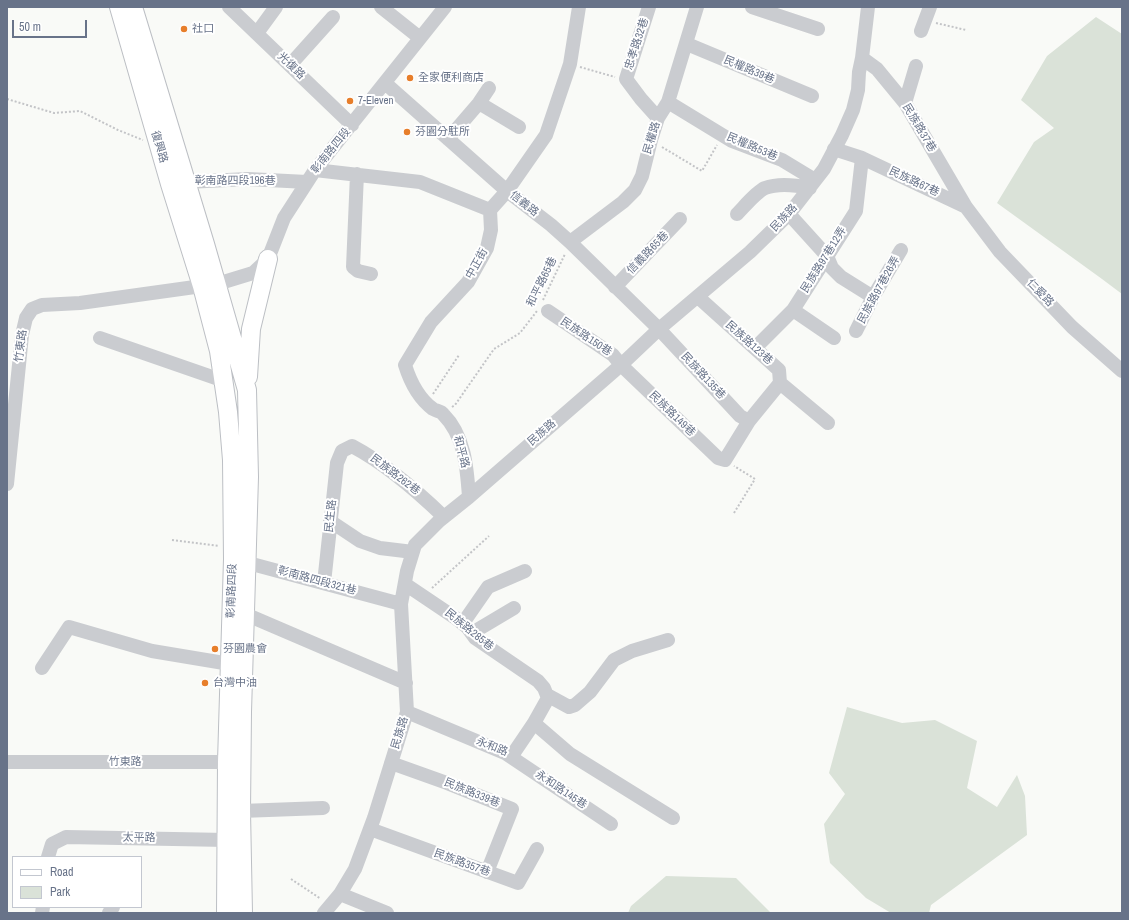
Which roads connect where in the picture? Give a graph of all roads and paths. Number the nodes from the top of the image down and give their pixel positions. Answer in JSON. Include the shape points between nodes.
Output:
{"nodes":[{"id":1,"x":119,"y":7,"type":"edge"},
{"id":2,"x":134,"y":7,"type":"edge"},
{"id":3,"x":229,"y":7,"type":"edge"},
{"id":4,"x":276,"y":7,"type":"edge"},
{"id":5,"x":381,"y":7,"type":"edge"},
{"id":6,"x":445,"y":7,"type":"edge"},
{"id":7,"x":579,"y":7,"type":"edge"},
{"id":8,"x":649,"y":7,"type":"edge"},
{"id":9,"x":698,"y":7,"type":"edge"},
{"id":10,"x":752,"y":7,"type":"edge"},
{"id":11,"x":868,"y":7,"type":"edge"},
{"id":12,"x":333,"y":17,"type":"dead end"},
{"id":13,"x":925,"y":19,"type":"edge"},
{"id":14,"x":818,"y":29,"type":"dead end"},
{"id":15,"x":966,"y":30,"type":"dead end"},
{"id":16,"x":257,"y":33,"type":"junction"},
{"id":17,"x":420,"y":38,"type":"junction"},
{"id":18,"x":687,"y":44,"type":"junction"},
{"id":19,"x":862,"y":58,"type":"junction"},
{"id":20,"x":570,"y":64,"type":"junction"},
{"id":21,"x":290,"y":65,"type":"junction"},
{"id":22,"x":916,"y":66,"type":"dead end"},
{"id":23,"x":626,"y":79,"type":"junction"},
{"id":24,"x":385,"y":83,"type":"junction"},
{"id":25,"x":489,"y":88,"type":"dead end"},
{"id":26,"x":812,"y":96,"type":"dead end"},
{"id":27,"x":7,"y":99,"type":"edge"},
{"id":28,"x":668,"y":102,"type":"junction"},
{"id":29,"x":479,"y":103,"type":"junction"},
{"id":30,"x":905,"y":103,"type":"junction"},
{"id":31,"x":658,"y":118,"type":"junction"},
{"id":32,"x":352,"y":125,"type":"junction"},
{"id":33,"x":519,"y":127,"type":"dead end"},
{"id":34,"x":723,"y":136,"type":"junction"},
{"id":35,"x":448,"y":139,"type":"junction"},
{"id":36,"x":650,"y":140,"type":"junction"},
{"id":37,"x":159,"y":147,"type":"junction"},
{"id":38,"x":834,"y":149,"type":"junction"},
{"id":39,"x":862,"y":158,"type":"junction"},
{"id":40,"x":315,"y":170,"type":"junction"},
{"id":41,"x":357,"y":174,"type":"junction"},
{"id":42,"x":186,"y":182,"type":"junction"},
{"id":43,"x":307,"y":182,"type":"junction"},
{"id":44,"x":812,"y":184,"type":"junction"},
{"id":45,"x":507,"y":191,"type":"junction"},
{"id":46,"x":966,"y":207,"type":"junction"},
{"id":47,"x":490,"y":210,"type":"junction"},
{"id":48,"x":737,"y":214,"type":"dead end"},
{"id":49,"x":789,"y":214,"type":"junction"},
{"id":50,"x":680,"y":219,"type":"dead end"},
{"id":51,"x":570,"y":242,"type":"junction"},
{"id":52,"x":901,"y":250,"type":"dead end"},
{"id":53,"x":827,"y":256,"type":"junction"},
{"id":54,"x":268,"y":259,"type":"junction"},
{"id":55,"x":370,"y":274,"type":"dead end"},
{"id":56,"x":209,"y":285,"type":"junction"},
{"id":57,"x":615,"y":287,"type":"junction"},
{"id":58,"x":698,"y":297,"type":"junction"},
{"id":59,"x":873,"y":297,"type":"junction"},
{"id":60,"x":542,"y":309,"type":"junction"},
{"id":61,"x":793,"y":310,"type":"junction"},
{"id":62,"x":659,"y":329,"type":"junction"},
{"id":63,"x":856,"y":331,"type":"dead end"},
{"id":64,"x":100,"y":338,"type":"dead end"},
{"id":65,"x":834,"y":338,"type":"dead end"},
{"id":66,"x":755,"y":348,"type":"junction"},
{"id":67,"x":459,"y":355,"type":"dead end"},
{"id":68,"x":621,"y":365,"type":"junction"},
{"id":69,"x":1122,"y":370,"type":"edge"},
{"id":70,"x":224,"y":381,"type":"junction"},
{"id":71,"x":780,"y":383,"type":"junction"},
{"id":72,"x":247,"y":390,"type":"junction"},
{"id":73,"x":427,"y":403,"type":"junction"},
{"id":74,"x":442,"y":412,"type":"junction"},
{"id":75,"x":749,"y":421,"type":"junction"},
{"id":76,"x":828,"y":423,"type":"dead end"},
{"id":77,"x":342,"y":451,"type":"joint"},
{"id":78,"x":725,"y":460,"type":"junction"},
{"id":79,"x":7,"y":484,"type":"edge"},
{"id":80,"x":469,"y":497,"type":"junction"},
{"id":81,"x":734,"y":513,"type":"dead end"},
{"id":82,"x":444,"y":517,"type":"junction"},
{"id":83,"x":330,"y":521,"type":"junction"},
{"id":84,"x":489,"y":536,"type":"dead end"},
{"id":85,"x":172,"y":540,"type":"dead end"},
{"id":86,"x":413,"y":552,"type":"junction"},
{"id":87,"x":237,"y":556,"type":"junction"},
{"id":88,"x":525,"y":571,"type":"dead end"},
{"id":89,"x":324,"y":583,"type":"junction"},
{"id":90,"x":405,"y":584,"type":"junction"},
{"id":91,"x":423,"y":596,"type":"junction"},
{"id":92,"x":401,"y":604,"type":"junction"},
{"id":93,"x":514,"y":608,"type":"dead end"},
{"id":94,"x":245,"y":614,"type":"junction"},
{"id":95,"x":468,"y":628,"type":"junction"},
{"id":96,"x":668,"y":640,"type":"dead end"},
{"id":97,"x":236,"y":665,"type":"junction"},
{"id":98,"x":42,"y":668,"type":"dead end"},
{"id":99,"x":406,"y":683,"type":"junction"},
{"id":100,"x":547,"y":694,"type":"junction"},
{"id":101,"x":407,"y":712,"type":"junction"},
{"id":102,"x":534,"y":723,"type":"junction"},
{"id":103,"x":511,"y":757,"type":"junction"},
{"id":104,"x":7,"y":762,"type":"edge"},
{"id":105,"x":235,"y":762,"type":"junction"},
{"id":106,"x":391,"y":763,"type":"junction"},
{"id":107,"x":323,"y":808,"type":"dead end"},
{"id":108,"x":241,"y":811,"type":"junction"},
{"id":109,"x":673,"y":818,"type":"dead end"},
{"id":110,"x":611,"y":824,"type":"dead end"},
{"id":111,"x":370,"y":829,"type":"junction"},
{"id":112,"x":234,"y":839,"type":"junction"},
{"id":113,"x":538,"y":849,"type":"dead end"},
{"id":114,"x":48,"y":856,"type":"edge"},
{"id":115,"x":487,"y":872,"type":"junction"},
{"id":116,"x":291,"y":879,"type":"dead end"},
{"id":117,"x":340,"y":894,"type":"junction"},
{"id":118,"x":328,"y":909,"type":"edge"},
{"id":119,"x":226,"y":913,"type":"edge"},
{"id":120,"x":243,"y":913,"type":"edge"},
{"id":121,"x":387,"y":913,"type":"edge"}],
"edges":[{"from":1,"to":37,"type":"main road","name":"復興路"},
{"from":2,"to":42,"type":"main road","name":"復興路"},
{"from":3,"to":16,"type":"street","name":"光復路"},
{"from":4,"to":16,"type":"street"},
{"from":5,"to":17,"type":"street"},
{"from":6,"to":17,"type":"street","name":"彰南路四段"},
{"from":7,"to":20,"type":"street"},
{"from":8,"to":23,"type":"street","name":"忠孝路32巷"},
{"from":9,"to":18,"type":"street","name":"民權路"},
{"from":10,"to":14,"type":"street"},
{"from":11,"to":19,"type":"street","name":"民族路"},
{"from":12,"to":21,"type":"street"},
{"from":13,"to":15,"type":"path"},
{"from":16,"to":21,"type":"street","name":"光復路"},
{"from":17,"to":24,"type":"street","name":"彰南路四段"},
{"from":18,"to":26,"type":"street","name":"民權路39巷"},
{"from":18,"to":28,"type":"street","name":"民權路"},
{"from":19,"to":30,"type":"street","name":"民族路37巷","via":[[877,69]]},
{"from":19,"to":38,"type":"street","name":"民族路","via":[[853,110]]},
{"from":20,"to":23,"type":"path"},
{"from":20,"to":45,"type":"street","via":[[546,135]]},
{"from":21,"to":32,"type":"street","name":"光復路"},
{"from":22,"to":30,"type":"street"},
{"from":23,"to":31,"type":"street","name":"忠孝路32巷"},
{"from":24,"to":32,"type":"street","name":"彰南路四段"},
{"from":24,"to":35,"type":"street","name":"信義路"},
{"from":25,"to":29,"type":"street"},
{"from":27,"to":37,"type":"path","via":[[54,113],[80,112]]},
{"from":28,"to":31,"type":"street","name":"民權路"},
{"from":28,"to":34,"type":"street","name":"民權路53巷"},
{"from":29,"to":33,"type":"street"},
{"from":29,"to":35,"type":"street"},
{"from":30,"to":46,"type":"street","name":"民族路37巷"},
{"from":31,"to":36,"type":"street","name":"民權路"},
{"from":32,"to":40,"type":"street","name":"彰南路四段"},
{"from":34,"to":36,"type":"path","via":[[702,171]]},
{"from":34,"to":44,"type":"street","name":"民權路53巷","via":[[782,160]]},
{"from":35,"to":45,"type":"street","name":"信義路"},
{"from":36,"to":51,"type":"street","name":"民權路","via":[[642,176],[635,190]]},
{"from":37,"to":56,"type":"main road","name":"復興路"},
{"from":38,"to":39,"type":"street","name":"民族路67巷"},
{"from":38,"to":44,"type":"street","name":"民族路","via":[[824,169]]},
{"from":39,"to":46,"type":"street","name":"民族路67巷"},
{"from":39,"to":53,"type":"street","name":"民族路97巷12弄","via":[[856,211]]},
{"from":40,"to":41,"type":"street"},
{"from":40,"to":43,"type":"street","name":"彰南路四段"},
{"from":41,"to":47,"type":"street","via":[[420,182]]},
{"from":41,"to":55,"type":"street","via":[[353,267]]},
{"from":42,"to":43,"type":"street","name":"彰南路四段196巷","via":[[248,179]]},
{"from":42,"to":56,"type":"main road","name":"復興路"},
{"from":43,"to":54,"type":"street","name":"彰南路四段","via":[[284,218]]},
{"from":44,"to":48,"type":"street","via":[[764,188]]},
{"from":44,"to":49,"type":"street","name":"民族路"},
{"from":45,"to":47,"type":"street"},
{"from":45,"to":51,"type":"street","name":"信義路"},
{"from":46,"to":69,"type":"street","name":"仁愛路","via":[[1000,252],[1072,327]]},
{"from":47,"to":73,"type":"street","name":"中正街","via":[[487,248],[468,282],[431,322],[405,365],[411,384]]},
{"from":49,"to":53,"type":"street"},
{"from":49,"to":58,"type":"street","name":"民族路"},
{"from":50,"to":57,"type":"street","name":"信義路65巷"},
{"from":51,"to":57,"type":"street","name":"信義路"},
{"from":51,"to":60,"type":"path","name":"和平路65巷"},
{"from":52,"to":59,"type":"street","name":"民族路97巷26弄"},
{"from":53,"to":59,"type":"street","via":[[832,268],[841,277]]},
{"from":53,"to":61,"type":"street","name":"民族路97巷12弄"},
{"from":54,"to":56,"type":"street","name":"彰南路四段","via":[[253,273]]},
{"from":54,"to":72,"type":"main road","via":[[251,329]]},
{"from":56,"to":70,"type":"main road","name":"彰南路四段"},
{"from":56,"to":72,"type":"main road","name":"彰南路四段"},
{"from":56,"to":79,"type":"street","name":"竹東路","via":[[80,303],[42,305],[32,309],[26,318],[22,335]]},
{"from":57,"to":62,"type":"street","name":"信義路"},
{"from":58,"to":62,"type":"street","name":"民族路"},
{"from":58,"to":66,"type":"street","name":"民族路123巷"},
{"from":59,"to":63,"type":"street","name":"民族路97巷26弄"},
{"from":60,"to":68,"type":"street","name":"民族路150巷","via":[[613,354]]},
{"from":60,"to":74,"type":"path","name":"和平路65巷","via":[[520,332],[494,349],[455,405]]},
{"from":61,"to":65,"type":"street"},
{"from":61,"to":66,"type":"street","name":"民族路97巷12弄"},
{"from":62,"to":68,"type":"street","name":"民族路"},
{"from":62,"to":75,"type":"street","name":"民族路135巷","via":[[740,416]]},
{"from":64,"to":70,"type":"street"},
{"from":66,"to":71,"type":"street","name":"民族路123巷","via":[[779,370]]},
{"from":67,"to":73,"type":"path"},
{"from":68,"to":78,"type":"street","name":"民族路149巷","via":[[718,458]]},
{"from":68,"to":80,"type":"street","name":"民族路"},
{"from":70,"to":87,"type":"main road","name":"彰南路四段","via":[[232,460]]},
{"from":71,"to":75,"type":"street"},
{"from":71,"to":76,"type":"street"},
{"from":72,"to":87,"type":"main road","name":"彰南路四段","via":[[249,477]]},
{"from":73,"to":74,"type":"street","name":"中正街"},
{"from":74,"to":80,"type":"street","name":"和平路","via":[[455,429],[463,448]]},
{"from":75,"to":78,"type":"street"},
{"from":77,"to":82,"type":"street","name":"民族路262巷","via":[[352,446],[367,454],[420,493]]},
{"from":77,"to":83,"type":"street","name":"民生路","via":[[337,463]]},
{"from":78,"to":81,"type":"path","via":[[755,479]]},
{"from":80,"to":82,"type":"street","name":"民族路"},
{"from":82,"to":86,"type":"street","name":"民族路","via":[[415,545]]},
{"from":83,"to":86,"type":"street","via":[[360,541],[380,548]]},
{"from":83,"to":89,"type":"street","name":"民生路"},
{"from":84,"to":91,"type":"path"},
{"from":85,"to":87,"type":"path"},
{"from":86,"to":90,"type":"street","name":"民族路"},
{"from":87,"to":89,"type":"street","name":"彰南路四段321巷"},
{"from":87,"to":94,"type":"main road","name":"彰南路四段"},
{"from":87,"to":97,"type":"main road","name":"彰南路四段"},
{"from":88,"to":95,"type":"street","via":[[488,587]]},
{"from":89,"to":92,"type":"street","name":"彰南路四段321巷"},
{"from":90,"to":91,"type":"street","name":"民族路285巷"},
{"from":90,"to":92,"type":"street","name":"民族路"},
{"from":91,"to":95,"type":"street","name":"民族路285巷"},
{"from":92,"to":99,"type":"street","name":"民族路"},
{"from":93,"to":95,"type":"street"},
{"from":94,"to":97,"type":"main road","name":"彰南路四段"},
{"from":94,"to":99,"type":"street"},
{"from":95,"to":100,"type":"street","name":"民族路285巷","via":[[475,638],[538,681]]},
{"from":96,"to":100,"type":"street","via":[[632,651],[614,660],[590,692],[575,705],[569,707]]},
{"from":97,"to":98,"type":"street","via":[[152,651],[69,627]]},
{"from":97,"to":105,"type":"main road","name":"彰南路四段"},
{"from":99,"to":101,"type":"street","name":"民族路"},
{"from":100,"to":102,"type":"street","name":"永和路","via":[[548,698]]},
{"from":101,"to":103,"type":"street","name":"永和路"},
{"from":101,"to":106,"type":"street","name":"民族路"},
{"from":102,"to":103,"type":"street","name":"永和路"},
{"from":102,"to":109,"type":"street","via":[[570,754]]},
{"from":103,"to":110,"type":"street","name":"永和路145巷"},
{"from":104,"to":105,"type":"street","name":"竹東路"},
{"from":105,"to":108,"type":"main road","name":"彰南路四段"},
{"from":105,"to":112,"type":"main road","name":"彰南路四段"},
{"from":106,"to":111,"type":"street","name":"民族路"},
{"from":106,"to":115,"type":"street","name":"民族路339巷","via":[[512,809]]},
{"from":107,"to":108,"type":"street"},
{"from":108,"to":112,"type":"main road","name":"彰南路四段"},
{"from":111,"to":115,"type":"street","name":"民族路357巷"},
{"from":111,"to":117,"type":"street","name":"民族路","via":[[355,869]]},
{"from":112,"to":114,"type":"street","name":"太平路","via":[[66,837],[52,844]]},
{"from":112,"to":119,"type":"main road","name":"彰南路四段"},
{"from":112,"to":120,"type":"main road","name":"彰南路四段"},
{"from":113,"to":115,"type":"street","name":"民族路357巷","via":[[518,883]]},
{"from":116,"to":118,"type":"path"},
{"from":117,"to":118,"type":"street","name":"民族路"},
{"from":117,"to":121,"type":"street"}]}
